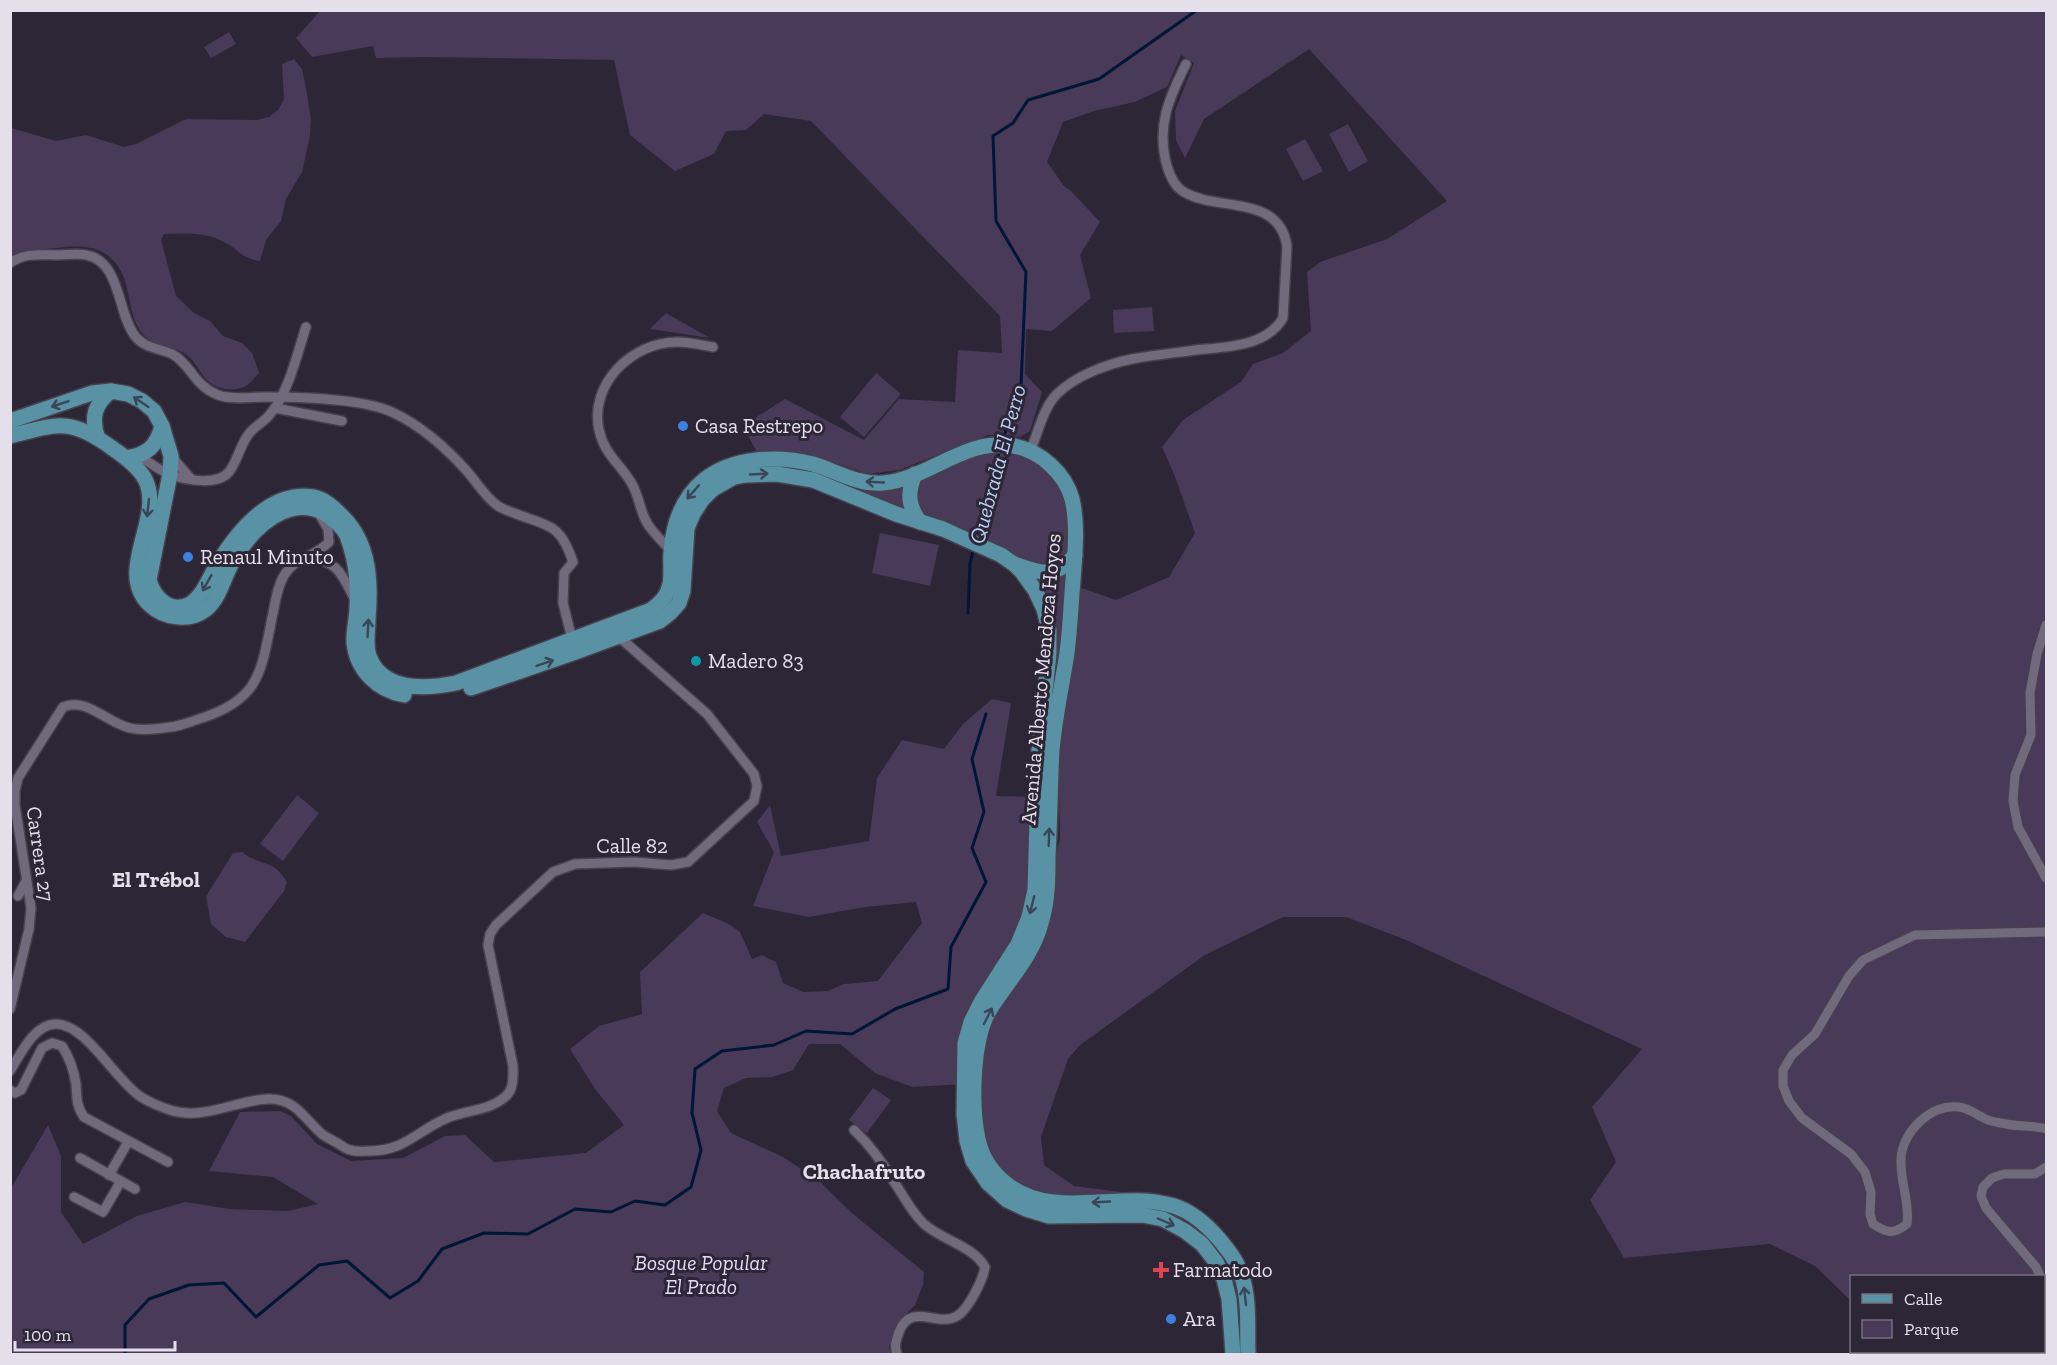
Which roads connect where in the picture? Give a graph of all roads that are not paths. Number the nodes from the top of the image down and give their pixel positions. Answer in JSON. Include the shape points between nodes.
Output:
{"nodes":[{"id":1,"x":1186,"y":64,"type":"dead end"},
{"id":2,"x":10,"y":263,"type":"edge"},
{"id":3,"x":306,"y":327,"type":"dead end"},
{"id":4,"x":713,"y":347,"type":"dead end"},
{"id":5,"x":111,"y":391,"type":"junction"},
{"id":6,"x":281,"y":397,"type":"junction"},
{"id":7,"x":275,"y":408,"type":"junction"},
{"id":8,"x":10,"y":421,"type":"edge"},
{"id":9,"x":342,"y":421,"type":"dead end"},
{"id":10,"x":162,"y":426,"type":"junction"},
{"id":11,"x":10,"y":436,"type":"edge"},
{"id":12,"x":97,"y":436,"type":"junction"},
{"id":13,"x":1030,"y":452,"type":"junction"},
{"id":14,"x":171,"y":456,"type":"junction"},
{"id":15,"x":132,"y":457,"type":"junction"},
{"id":16,"x":170,"y":474,"type":"junction"},
{"id":17,"x":915,"y":474,"type":"junction"},
{"id":18,"x":191,"y":479,"type":"junction"},
{"id":19,"x":315,"y":508,"type":"junction"},
{"id":20,"x":920,"y":522,"type":"junction"},
{"id":21,"x":671,"y":551,"type":"junction"},
{"id":22,"x":1075,"y":555,"type":"junction"},
{"id":23,"x":303,"y":559,"type":"junction"},
{"id":24,"x":1014,"y":564,"type":"junction"},
{"id":25,"x":357,"y":605,"type":"junction"},
{"id":26,"x":2046,"y":625,"type":"edge"},
{"id":27,"x":618,"y":636,"type":"junction"},
{"id":28,"x":572,"y":639,"type":"junction"},
{"id":29,"x":2046,"y":878,"type":"edge"},
{"id":30,"x":26,"y":881,"type":"junction"},
{"id":31,"x":18,"y":896,"type":"dead end"},
{"id":32,"x":2046,"y":932,"type":"edge"},
{"id":33,"x":10,"y":1009,"type":"edge"},
{"id":34,"x":10,"y":1071,"type":"edge"},
{"id":35,"x":13,"y":1091,"type":"edge"},
{"id":36,"x":854,"y":1130,"type":"dead end"},
{"id":37,"x":2046,"y":1130,"type":"edge"},
{"id":38,"x":128,"y":1142,"type":"junction"},
{"id":39,"x":80,"y":1158,"type":"dead end"},
{"id":40,"x":168,"y":1162,"type":"dead end"},
{"id":41,"x":2046,"y":1167,"type":"edge"},
{"id":42,"x":110,"y":1175,"type":"junction"},
{"id":43,"x":121,"y":1181,"type":"junction"},
{"id":44,"x":135,"y":1189,"type":"dead end"},
{"id":45,"x":74,"y":1197,"type":"dead end"},
{"id":46,"x":2040,"y":1275,"type":"edge"},
{"id":47,"x":897,"y":1354,"type":"edge"},
{"id":48,"x":1233,"y":1354,"type":"edge"},
{"id":49,"x":1248,"y":1354,"type":"edge"}],
"edges":[{"from":1,"to":13,"type":"street","via":[[1166,112],[1162,133],[1171,178],[1182,191],[1200,199],[1246,207],[1279,224],[1287,246],[1283,318],[1268,335],[1247,343],[1130,360],[1071,383],[1047,407]]},
{"from":2,"to":6,"type":"street","via":[[31,255],[86,255],[99,260],[110,273],[129,328],[138,339],[172,354],[207,390],[222,397]]},
{"from":3,"to":6,"type":"street"},
{"from":4,"to":21,"type":"street","via":[[675,342],[649,347],[628,358],[613,372],[597,411],[606,450],[632,483],[647,523]]},
{"from":5,"to":8,"type":"main road","name":"Avenida Alberto Mendoza Hoyos","one_way":true,"via":[[92,393]]},
{"from":10,"to":5,"type":"main road","name":"Avenida Alberto Mendoza Hoyos","one_way":true,"via":[[154,411],[142,401]]},
{"from":5,"to":12,"type":"main road","via":[[95,411],[93,424]]},
{"from":6,"to":7,"type":"street"},
{"from":6,"to":28,"type":"street","via":[[369,405],[392,412],[426,432],[502,509],[555,529],[573,562],[564,573],[563,603]]},
{"from":7,"to":9,"type":"street"},
{"from":7,"to":18,"type":"street","via":[[254,427],[223,477]]},
{"from":10,"to":14,"type":"main road","name":"Avenida Alberto Mendoza Hoyos"},
{"from":10,"to":15,"type":"main road","via":[[151,449]]},
{"from":11,"to":12,"type":"main road","via":[[56,425],[72,426]]},
{"from":12,"to":15,"type":"main road"},
{"from":13,"to":17,"type":"main road","name":"Avenida Alberto Mendoza Hoyos","via":[[1014,446],[989,446],[969,450]]},
{"from":13,"to":22,"type":"main road","name":"Avenida Alberto Mendoza Hoyos","via":[[1046,461],[1072,499]]},
{"from":14,"to":16,"type":"main road","name":"Avenida Alberto Mendoza Hoyos"},
{"from":14,"to":18,"type":"street"},
{"from":15,"to":16,"type":"street"},
{"from":15,"to":19,"type":"main road","one_way":true,"via":[[149,492],[137,579],[149,604],[162,614],[179,617],[205,611],[214,601],[233,560],[264,523],[292,507]]},
{"from":16,"to":18,"type":"street"},
{"from":28,"to":16,"type":"main road","name":"Avenida Alberto Mendoza Hoyos","one_way":true,"via":[[456,683],[417,687],[388,679],[369,656],[366,555],[350,524],[316,497],[285,498],[259,514],[236,537],[201,593],[189,604],[176,607],[163,603],[153,592],[150,580]]},
{"from":17,"to":20,"type":"main road","via":[[909,496]]},
{"from":17,"to":21,"type":"main road","name":"Avenida Alberto Mendoza Hoyos","one_way":true,"via":[[887,483],[871,483],[797,461],[761,460],[728,465],[703,480],[680,509]]},
{"from":19,"to":23,"type":"street","name":"Carrera 27","via":[[328,529],[328,543]]},
{"from":19,"to":25,"type":"main road","name":"Avenida Alberto Mendoza Hoyos","via":[[343,529],[348,538],[356,572]]},
{"from":20,"to":24,"type":"main road","name":"Avenida Alberto Mendoza Hoyos"},
{"from":27,"to":20,"type":"main road","name":"Avenida Alberto Mendoza Hoyos","one_way":true,"via":[[660,621],[679,603],[685,581],[687,528],[693,514],[713,489],[734,477],[762,473],[793,475]]},
{"from":21,"to":28,"type":"main road","name":"Avenida Alberto Mendoza Hoyos","via":[[670,584],[661,602],[651,610]]},
{"from":22,"to":24,"type":"main road","via":[[1052,573]]},
{"from":49,"to":22,"type":"main road","name":"Avenida Alberto Mendoza Hoyos","one_way":true,"via":[[1241,1274],[1208,1226],[1187,1211],[1161,1203],[1054,1203],[1031,1199],[996,1176],[982,1155],[977,1136],[977,1047],[982,1028],[1031,951],[1047,892],[1052,750],[1067,650]]},
{"from":23,"to":25,"type":"street","via":[[332,563],[340,570]]},
{"from":23,"to":30,"type":"street","name":"Carrera 27","via":[[284,575],[259,675],[251,690],[237,701],[215,714],[175,727],[151,729],[131,729],[114,723],[82,704],[63,707],[18,778],[15,791]]},
{"from":24,"to":48,"type":"main road","name":"Avenida Alberto Mendoza Hoyos","one_way":true,"via":[[1035,590],[1050,630],[1039,750],[1035,890],[1018,944],[981,1002],[965,1043],[967,1141],[973,1161],[988,1183],[1007,1200],[1026,1209],[1050,1215],[1142,1215],[1163,1219],[1202,1244],[1224,1279]]},
{"from":25,"to":27,"type":"main road","name":"Avenida Alberto Mendoza Hoyos","one_way":true,"via":[[354,642],[366,675],[381,687],[415,697],[461,691]]},
{"from":26,"to":29,"type":"street","via":[[2030,693],[2031,735],[2015,775],[2013,801],[2018,827]]},
{"from":27,"to":34,"type":"street","name":"Calle 82","via":[[707,714],[754,774],[754,801],[688,862],[575,864],[553,872],[496,925],[488,945],[513,1066],[508,1095],[490,1106],[448,1118],[403,1145],[380,1151],[350,1150],[324,1135],[286,1101],[269,1099],[214,1111],[172,1110],[140,1096],[90,1042],[57,1024],[35,1035]]},
{"from":30,"to":31,"type":"street"},
{"from":30,"to":33,"type":"street","name":"Carrera 27","via":[[31,908],[29,929]]},
{"from":32,"to":37,"type":"street","via":[[1915,935],[1863,960],[1849,976],[1815,1034],[1792,1055],[1783,1071],[1789,1101],[1802,1118],[1851,1154],[1865,1172],[1873,1224],[1886,1232],[1907,1224],[1909,1210],[1901,1160],[1912,1130],[1929,1114],[1948,1106],[1961,1107],[1987,1120]]},
{"from":35,"to":38,"type":"street","via":[[21,1090],[42,1048],[52,1043],[62,1046],[76,1081],[78,1108],[84,1117]]},
{"from":36,"to":47,"type":"street","via":[[924,1223],[939,1236],[974,1254],[985,1267],[966,1308],[957,1317],[908,1319],[897,1336]]},
{"from":38,"to":40,"type":"street"},
{"from":38,"to":42,"type":"street"},
{"from":39,"to":42,"type":"street"},
{"from":41,"to":46,"type":"street","via":[[2035,1174],[1992,1178],[1981,1196],[1986,1208]]},
{"from":42,"to":43,"type":"street"},
{"from":43,"to":44,"type":"street"},
{"from":43,"to":45,"type":"street","via":[[104,1212]]}]}
